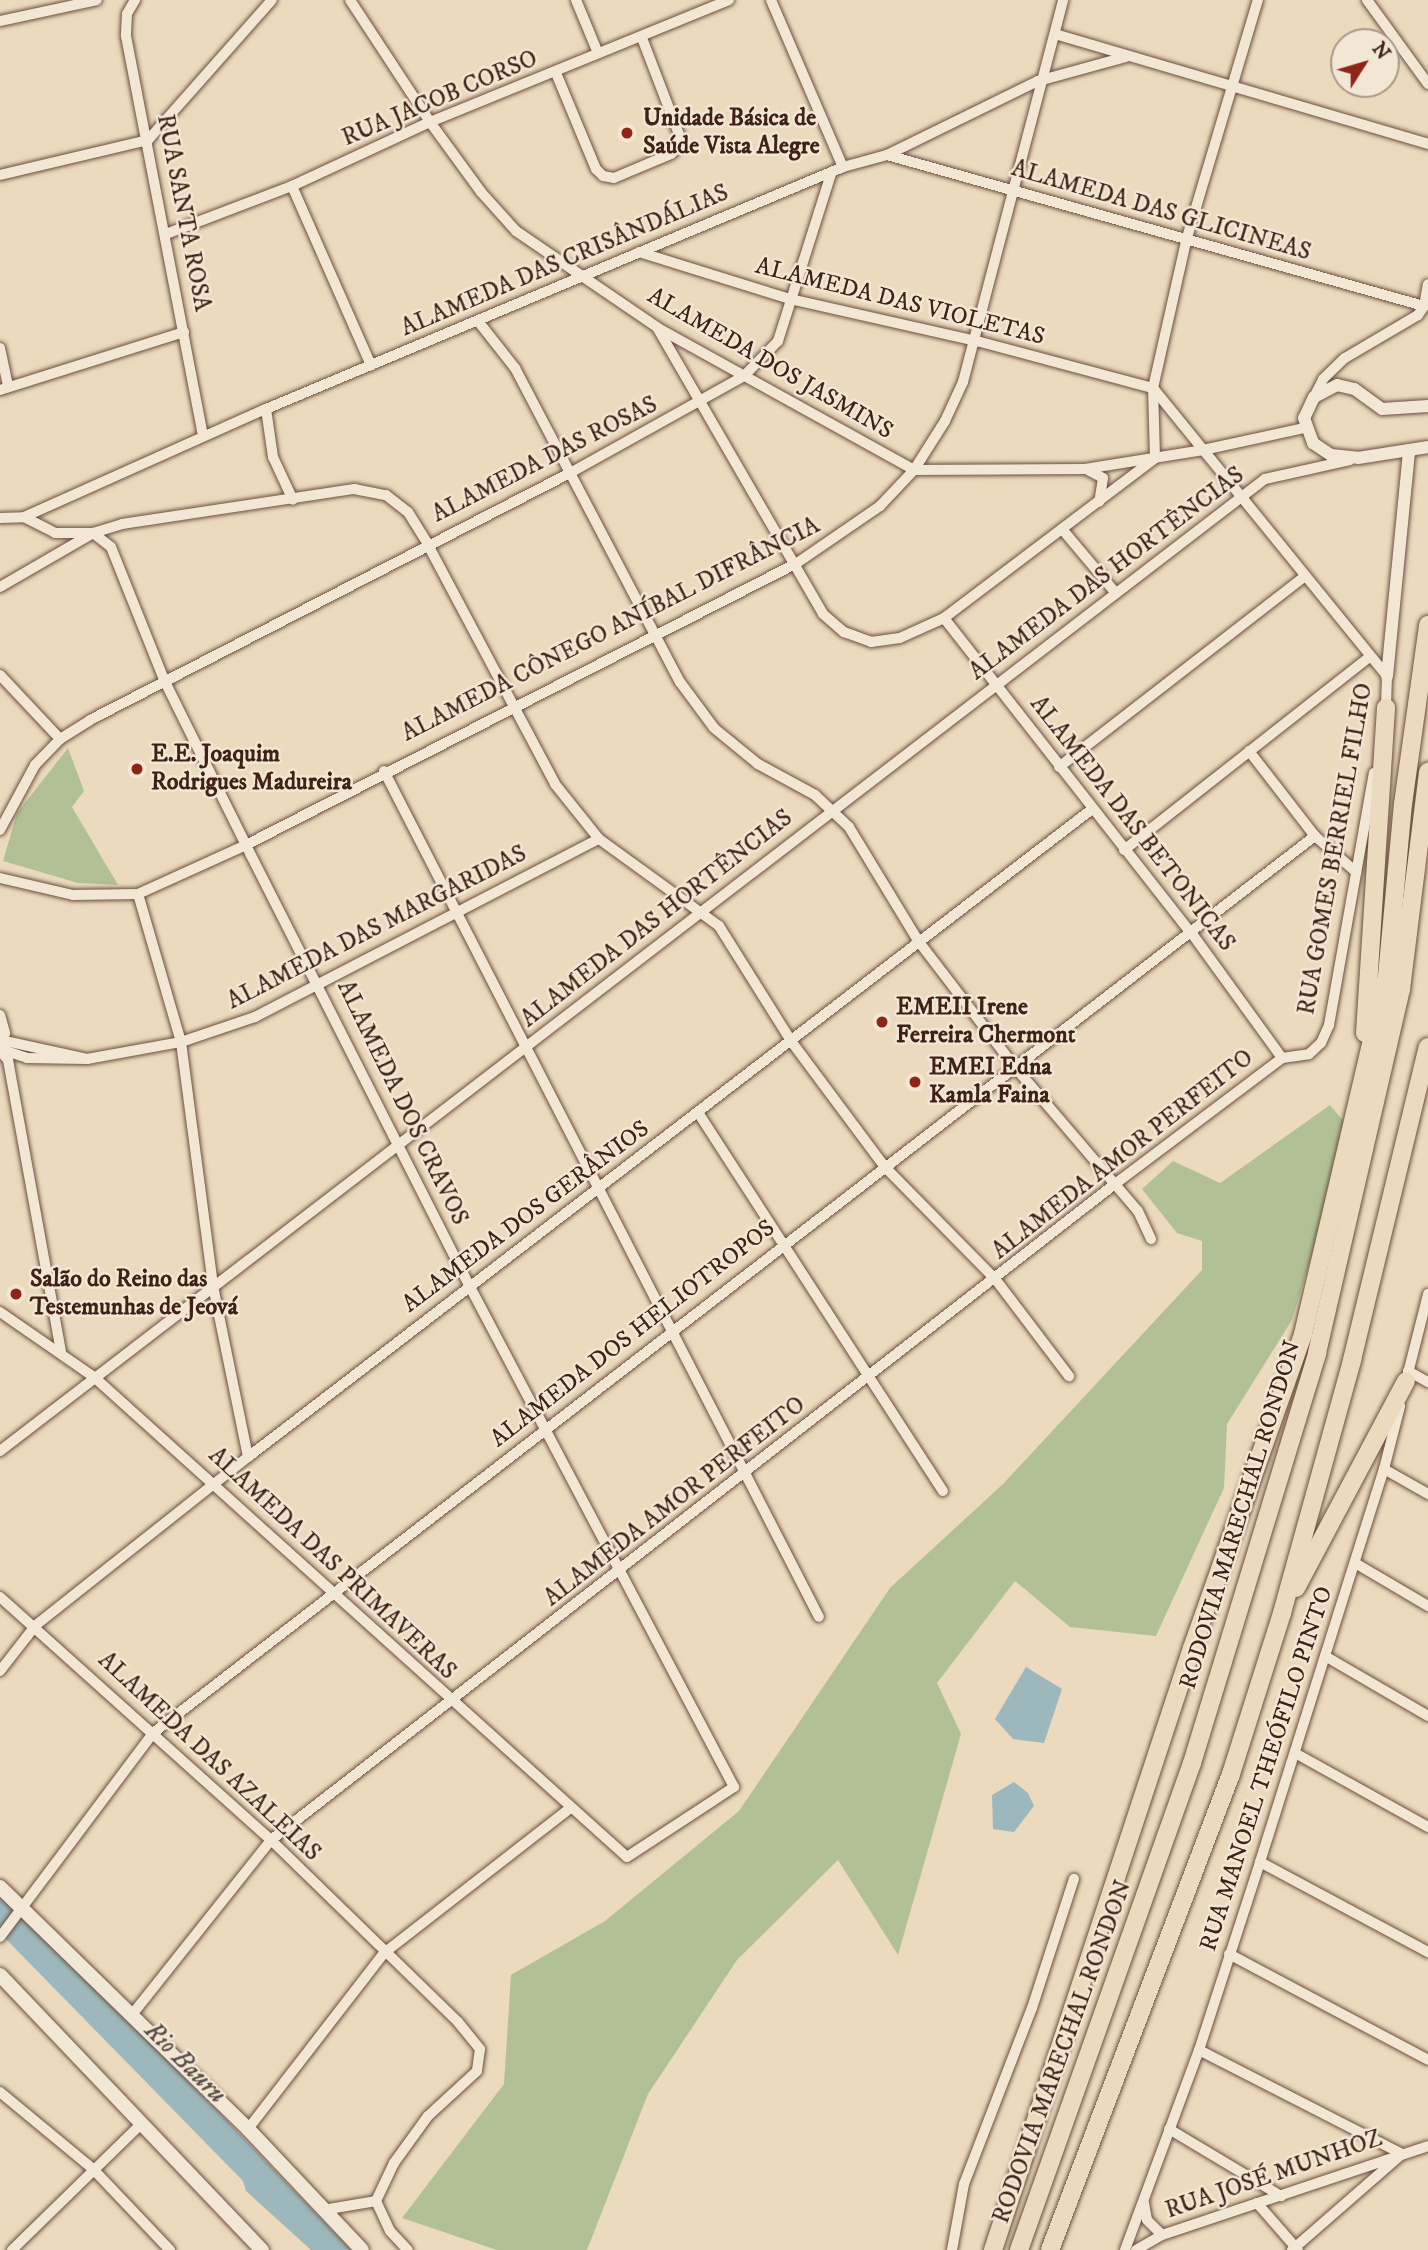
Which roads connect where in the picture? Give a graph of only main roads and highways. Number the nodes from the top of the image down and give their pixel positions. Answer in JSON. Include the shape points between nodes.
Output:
{"nodes":[{"id":1,"x":1428,"y":625,"type":"edge"},
{"id":2,"x":1386,"y":708,"type":"road end"},
{"id":3,"x":1428,"y":772,"type":"edge"},
{"id":4,"x":1428,"y":1047,"type":"edge"},
{"id":5,"x":1355,"y":1124,"type":"junction"},
{"id":6,"x":1407,"y":1376,"type":"road end"},
{"id":7,"x":1282,"y":1613,"type":"junction"},
{"id":8,"x":0,"y":1887,"type":"edge"},
{"id":9,"x":0,"y":1975,"type":"edge"},
{"id":10,"x":262,"y":2250,"type":"edge"},
{"id":11,"x":362,"y":2250,"type":"edge"},
{"id":12,"x":993,"y":2250,"type":"edge"},
{"id":13,"x":1019,"y":2250,"type":"edge"},
{"id":14,"x":1050,"y":2250,"type":"edge"}],
"edges":[{"from":1,"to":5,"type":"highway","via":[[1403,804],[1387,976]]},
{"from":2,"to":5,"type":"highway","via":[[1375,923]]},
{"from":3,"to":13,"type":"highway","name":"RODOVIA MARECHAL RONDON","via":[[1401,989],[1317,1353],[1192,1763]]},
{"from":4,"to":7,"type":"highway","via":[[1352,1360]]},
{"from":5,"to":12,"type":"highway","via":[[1303,1334],[1192,1648]]},
{"from":6,"to":7,"type":"highway"},
{"from":7,"to":14,"type":"highway","via":[[1231,1774]]},
{"from":8,"to":11,"type":"main road","via":[[248,2129]]},
{"from":9,"to":10,"type":"main road"}]}
